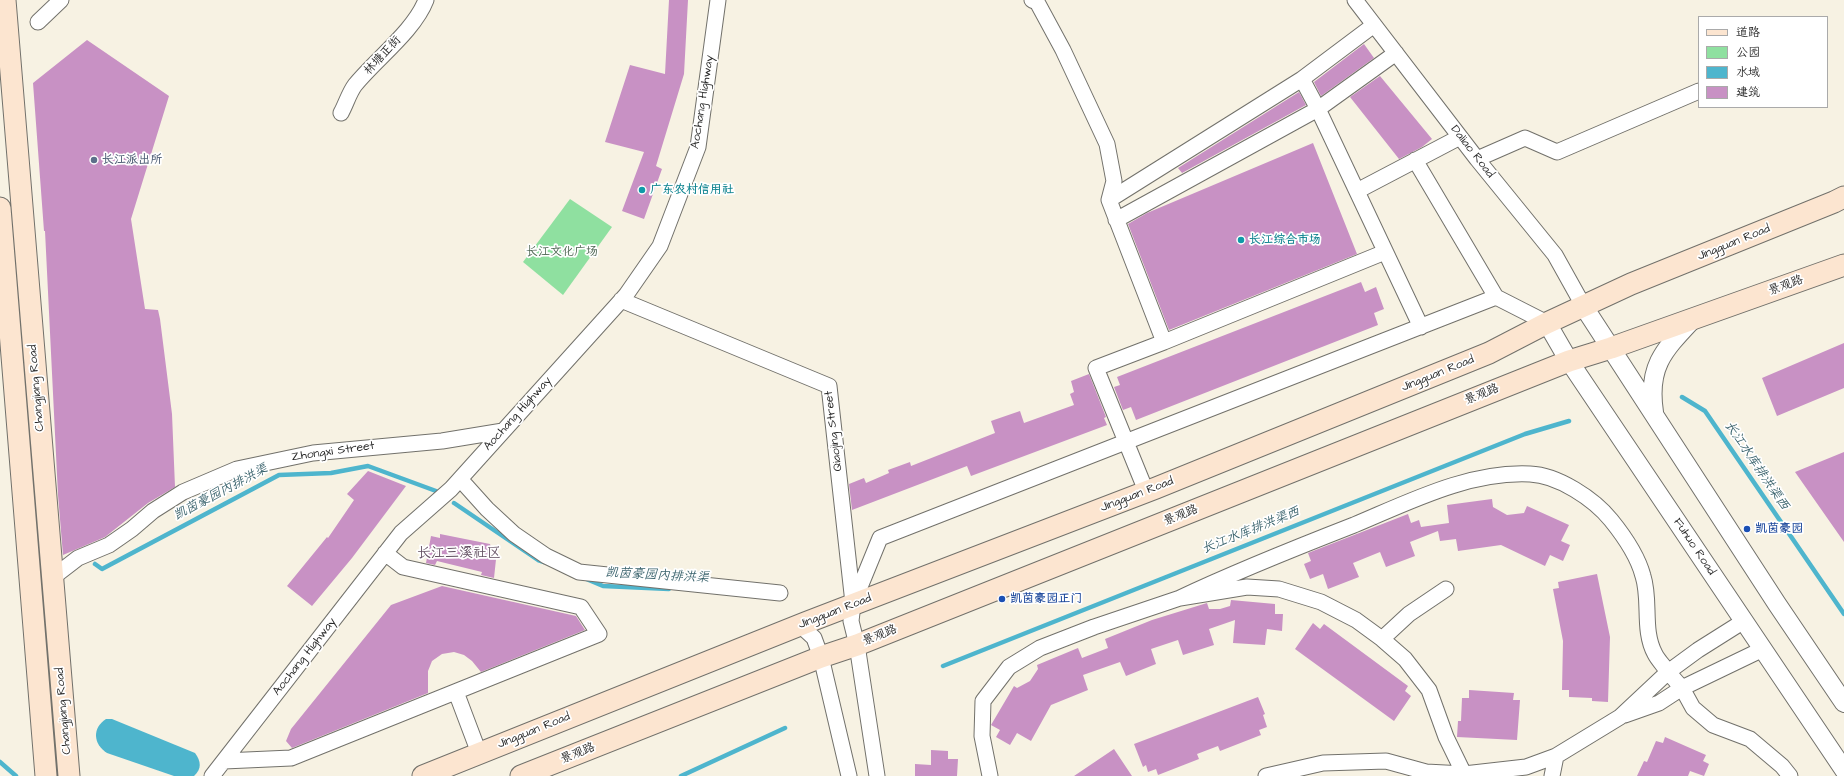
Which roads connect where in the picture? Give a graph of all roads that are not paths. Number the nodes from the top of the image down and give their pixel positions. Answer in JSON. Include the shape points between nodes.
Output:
{"nodes":[{"id":1,"x":5,"y":0,"type":"edge"},
{"id":2,"x":61,"y":0,"type":"edge"},
{"id":3,"x":426,"y":0,"type":"edge"},
{"id":4,"x":718,"y":0,"type":"edge"},
{"id":5,"x":1032,"y":0,"type":"edge"},
{"id":6,"x":1355,"y":0,"type":"edge"},
{"id":7,"x":38,"y":22,"type":"dead end"},
{"id":8,"x":1374,"y":25,"type":"junction"},
{"id":9,"x":1396,"y":53,"type":"junction"},
{"id":10,"x":1302,"y":78,"type":"junction"},
{"id":11,"x":1698,"y":91,"type":"edge"},
{"id":12,"x":1318,"y":108,"type":"junction"},
{"id":13,"x":341,"y":113,"type":"dead end"},
{"id":14,"x":1460,"y":137,"type":"junction"},
{"id":15,"x":1477,"y":159,"type":"junction"},
{"id":16,"x":1415,"y":160,"type":"junction"},
{"id":17,"x":1357,"y":191,"type":"junction"},
{"id":18,"x":1844,"y":197,"type":"edge"},
{"id":19,"x":1109,"y":200,"type":"junction"},
{"id":20,"x":0,"y":208,"type":"edge"},
{"id":21,"x":1116,"y":220,"type":"junction"},
{"id":22,"x":1385,"y":252,"type":"junction"},
{"id":23,"x":1842,"y":269,"type":"edge"},
{"id":24,"x":1496,"y":297,"type":"junction"},
{"id":25,"x":621,"y":300,"type":"junction"},
{"id":26,"x":1584,"y":307,"type":"junction"},
{"id":27,"x":1694,"y":318,"type":"junction"},
{"id":28,"x":1547,"y":323,"type":"junction"},
{"id":29,"x":1421,"y":327,"type":"junction"},
{"id":30,"x":1164,"y":342,"type":"junction"},
{"id":31,"x":1611,"y":348,"type":"junction"},
{"id":32,"x":1569,"y":361,"type":"junction"},
{"id":33,"x":1655,"y":415,"type":"junction"},
{"id":34,"x":503,"y":431,"type":"junction"},
{"id":35,"x":1126,"y":443,"type":"junction"},
{"id":36,"x":460,"y":479,"type":"junction"},
{"id":37,"x":1146,"y":491,"type":"junction"},
{"id":38,"x":385,"y":554,"type":"junction"},
{"id":39,"x":52,"y":578,"type":"junction"},
{"id":40,"x":1446,"y":589,"type":"dead end"},
{"id":41,"x":780,"y":594,"type":"dead end"},
{"id":42,"x":1180,"y":598,"type":"junction"},
{"id":43,"x":854,"y":604,"type":"junction"},
{"id":44,"x":1744,"y":621,"type":"junction"},
{"id":45,"x":800,"y":625,"type":"junction"},
{"id":46,"x":1382,"y":639,"type":"junction"},
{"id":47,"x":857,"y":645,"type":"junction"},
{"id":48,"x":1763,"y":649,"type":"junction"},
{"id":49,"x":821,"y":657,"type":"junction"},
{"id":50,"x":1668,"y":672,"type":"junction"},
{"id":51,"x":1682,"y":688,"type":"junction"},
{"id":52,"x":456,"y":692,"type":"junction"},
{"id":53,"x":1844,"y":703,"type":"edge"},
{"id":54,"x":1620,"y":717,"type":"junction"},
{"id":55,"x":479,"y":753,"type":"junction"},
{"id":56,"x":1556,"y":756,"type":"junction"},
{"id":57,"x":224,"y":761,"type":"junction"},
{"id":58,"x":1844,"y":770,"type":"edge"},
{"id":59,"x":1527,"y":771,"type":"edge"},
{"id":60,"x":1464,"y":774,"type":"junction"},
{"id":61,"x":46,"y":776,"type":"edge"},
{"id":62,"x":69,"y":776,"type":"edge"},
{"id":63,"x":212,"y":776,"type":"edge"},
{"id":64,"x":423,"y":776,"type":"edge"},
{"id":65,"x":522,"y":776,"type":"edge"},
{"id":66,"x":849,"y":776,"type":"edge"},
{"id":67,"x":877,"y":776,"type":"edge"},
{"id":68,"x":990,"y":776,"type":"edge"},
{"id":69,"x":1266,"y":776,"type":"edge"},
{"id":70,"x":1552,"y":776,"type":"edge"},
{"id":71,"x":1790,"y":776,"type":"edge"}],
"edges":[{"from":1,"to":39,"type":"main road","name":"Changjiang Road"},
{"from":2,"to":7,"type":"street"},
{"from":3,"to":13,"type":"street","name":"林塘正街","via":[[410,25],[354,86]]},
{"from":4,"to":25,"type":"street","name":"Aochang Highway","via":[[698,147],[660,246]]},
{"from":5,"to":19,"type":"street","via":[[1037,2],[1063,50],[1107,144],[1114,181]]},
{"from":6,"to":8,"type":"street","name":"Daliao Road"},
{"from":8,"to":9,"type":"street","name":"Daliao Road"},
{"from":8,"to":10,"type":"street"},
{"from":9,"to":12,"type":"street"},
{"from":9,"to":14,"type":"street","name":"Daliao Road"},
{"from":10,"to":12,"type":"street"},
{"from":10,"to":19,"type":"street"},
{"from":11,"to":15,"type":"street","via":[[1557,152],[1525,138]]},
{"from":12,"to":17,"type":"street"},
{"from":12,"to":21,"type":"street"},
{"from":14,"to":15,"type":"street","name":"Daliao Road"},
{"from":14,"to":16,"type":"street"},
{"from":15,"to":26,"type":"street","name":"Daliao Road","via":[[1555,255]]},
{"from":16,"to":17,"type":"street"},
{"from":16,"to":24,"type":"street"},
{"from":17,"to":22,"type":"street"},
{"from":18,"to":26,"type":"main road","name":"Jingguan Road","via":[[1631,284]]},
{"from":19,"to":21,"type":"street"},
{"from":20,"to":61,"type":"main road","name":"Changjiang Road"},
{"from":21,"to":30,"type":"street"},
{"from":22,"to":29,"type":"street"},
{"from":22,"to":30,"type":"street"},
{"from":23,"to":27,"type":"main road","name":"景观路"},
{"from":24,"to":28,"type":"street"},
{"from":24,"to":29,"type":"street"},
{"from":25,"to":34,"type":"street","name":"Aochang Highway"},
{"from":25,"to":43,"type":"street","name":"Qiaojing Street","via":[[829,386]]},
{"from":26,"to":28,"type":"main road","name":"Jingguan Road"},
{"from":26,"to":31,"type":"street"},
{"from":27,"to":31,"type":"main road","name":"景观路"},
{"from":27,"to":33,"type":"street","via":[[1666,348],[1652,378]]},
{"from":28,"to":32,"type":"street","name":"Fuhuo Road"},
{"from":28,"to":37,"type":"main road","name":"Jingguan Road","via":[[1489,354]]},
{"from":29,"to":35,"type":"street"},
{"from":30,"to":35,"type":"street","via":[[1096,368]]},
{"from":31,"to":32,"type":"main road","name":"景观路"},
{"from":31,"to":33,"type":"street"},
{"from":32,"to":44,"type":"street","name":"Fuhuo Road"},
{"from":32,"to":47,"type":"main road","name":"景观路"},
{"from":33,"to":53,"type":"street"},
{"from":34,"to":36,"type":"street","name":"Aochang Highway"},
{"from":34,"to":39,"type":"street","name":"Zhongxi Street","via":[[442,441],[313,453],[237,469],[183,492],[109,545],[78,558]]},
{"from":35,"to":37,"type":"street"},
{"from":35,"to":43,"type":"street","via":[[880,538]]},
{"from":36,"to":38,"type":"street","name":"Aochang Highway","via":[[451,490],[401,533]]},
{"from":36,"to":41,"type":"street","via":[[514,534],[546,556],[578,572]]},
{"from":37,"to":43,"type":"main road","name":"Jingguan Road"},
{"from":38,"to":52,"type":"street","via":[[404,567],[581,607],[599,634]]},
{"from":38,"to":57,"type":"street","name":"Aochang Highway"},
{"from":39,"to":62,"type":"main road","name":"Changjiang Road"},
{"from":40,"to":46,"type":"street","via":[[1409,614]]},
{"from":42,"to":46,"type":"street","via":[[1247,586],[1279,589],[1321,602],[1356,620]]},
{"from":42,"to":50,"type":"street","via":[[1240,570],[1465,481],[1497,475],[1532,474],[1562,482],[1588,499],[1611,520],[1631,550],[1643,576],[1648,632],[1655,654]]},
{"from":42,"to":68,"type":"street","via":[[1040,648],[1009,667],[983,700],[982,736]]},
{"from":43,"to":45,"type":"main road","name":"Jingguan Road"},
{"from":43,"to":47,"type":"street","via":[[851,621]]},
{"from":44,"to":48,"type":"street","name":"Fuhuo Road"},
{"from":44,"to":50,"type":"street"},
{"from":45,"to":49,"type":"street","via":[[814,638]]},
{"from":45,"to":55,"type":"main road","name":"Jingguan Road"},
{"from":46,"to":60,"type":"street","via":[[1405,659],[1429,690],[1446,737]]},
{"from":47,"to":49,"type":"main road","name":"景观路"},
{"from":47,"to":67,"type":"street"},
{"from":48,"to":51,"type":"street"},
{"from":48,"to":58,"type":"street","name":"Fuhuo Road"},
{"from":49,"to":65,"type":"main road","name":"景观路"},
{"from":49,"to":66,"type":"street"},
{"from":50,"to":51,"type":"street"},
{"from":50,"to":54,"type":"street"},
{"from":51,"to":54,"type":"street","via":[[1659,703]]},
{"from":51,"to":71,"type":"street","via":[[1693,708],[1714,725],[1750,740],[1782,766]]},
{"from":52,"to":55,"type":"street"},
{"from":52,"to":57,"type":"street","via":[[291,758]]},
{"from":54,"to":56,"type":"street"},
{"from":55,"to":64,"type":"main road","name":"Jingguan Road"},
{"from":56,"to":59,"type":"street"},
{"from":56,"to":70,"type":"street"},
{"from":57,"to":63,"type":"street","name":"Aochang Highway"},
{"from":59,"to":60,"type":"street"},
{"from":60,"to":69,"type":"street","via":[[1426,772],[1386,761],[1331,762]]}]}
